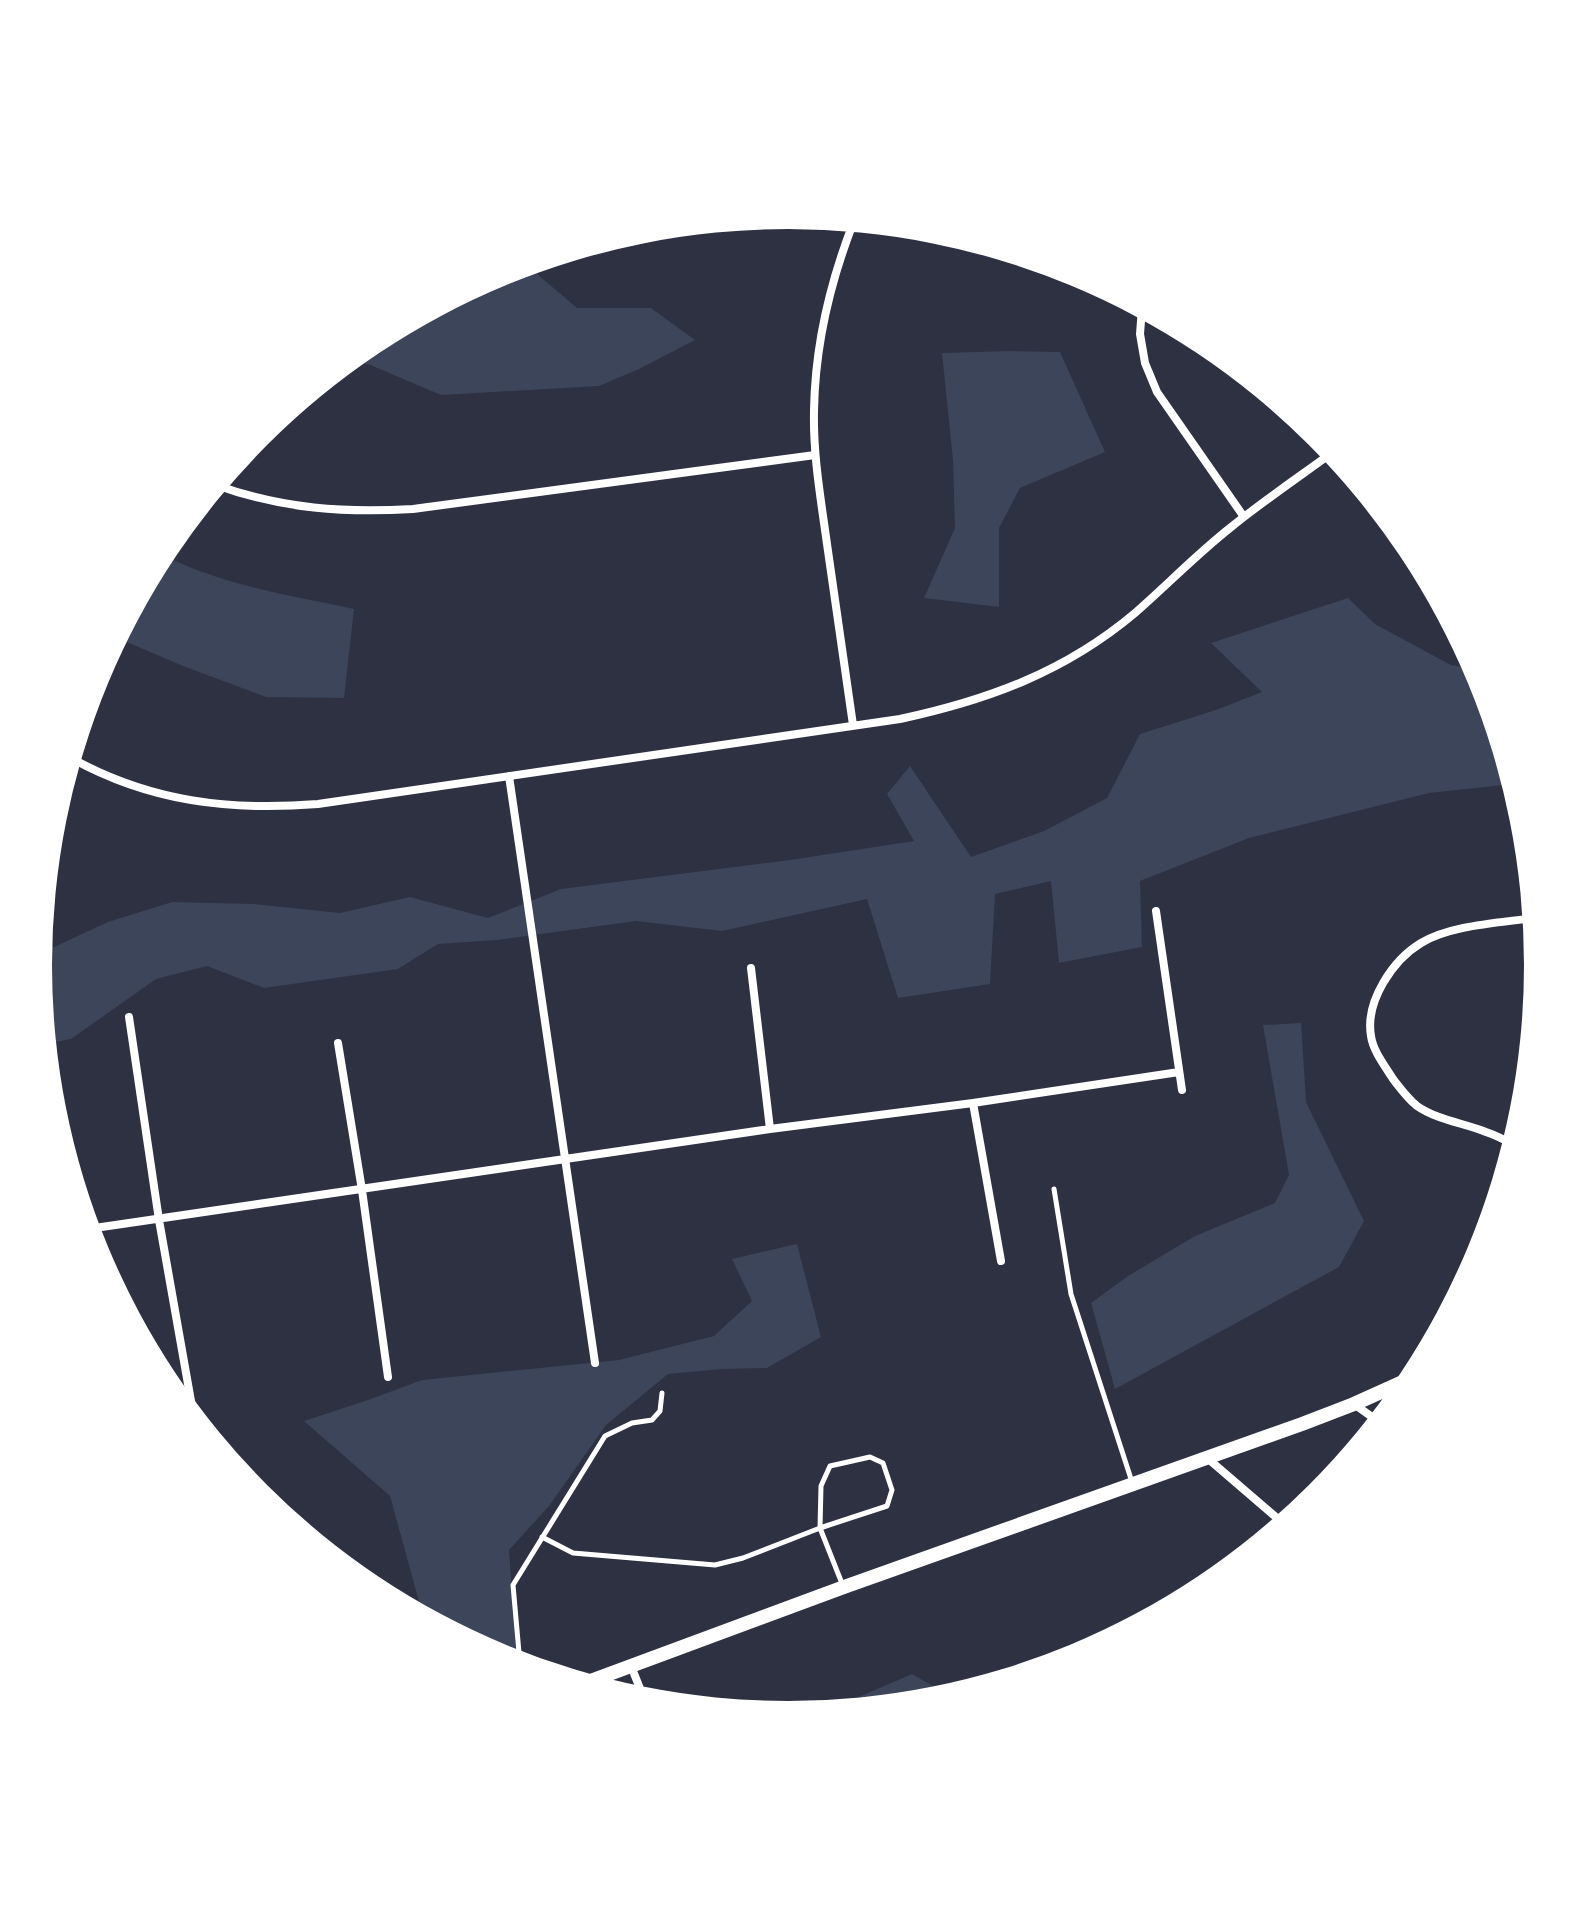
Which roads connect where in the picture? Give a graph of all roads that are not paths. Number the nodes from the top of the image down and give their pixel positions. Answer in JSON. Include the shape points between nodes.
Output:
{"nodes":[{"id":1,"x":849,"y":232,"type":"edge"},
{"id":2,"x":1141,"y":320,"type":"edge"},
{"id":3,"x":815,"y":455,"type":"junction"},
{"id":4,"x":1322,"y":460,"type":"edge"},
{"id":5,"x":228,"y":489,"type":"edge"},
{"id":6,"x":1244,"y":517,"type":"junction"},
{"id":7,"x":853,"y":725,"type":"junction"},
{"id":8,"x":81,"y":763,"type":"edge"},
{"id":9,"x":509,"y":776,"type":"junction"},
{"id":10,"x":1156,"y":911,"type":"dead end"},
{"id":11,"x":1522,"y":920,"type":"edge"},
{"id":12,"x":751,"y":968,"type":"dead end"},
{"id":13,"x":129,"y":1017,"type":"dead end"},
{"id":14,"x":338,"y":1043,"type":"dead end"},
{"id":15,"x":1179,"y":1072,"type":"junction"},
{"id":16,"x":1182,"y":1090,"type":"dead end"},
{"id":17,"x":973,"y":1103,"type":"junction"},
{"id":18,"x":770,"y":1129,"type":"junction"},
{"id":19,"x":1503,"y":1140,"type":"edge"},
{"id":20,"x":566,"y":1159,"type":"junction"},
{"id":21,"x":1054,"y":1189,"type":"dead end"},
{"id":22,"x":362,"y":1190,"type":"junction"},
{"id":23,"x":159,"y":1220,"type":"junction"},
{"id":24,"x":101,"y":1227,"type":"edge"},
{"id":25,"x":1001,"y":1261,"type":"dead end"},
{"id":26,"x":595,"y":1363,"type":"dead end"},
{"id":27,"x":388,"y":1377,"type":"dead end"},
{"id":28,"x":1390,"y":1388,"type":"edge"},
{"id":29,"x":190,"y":1393,"type":"edge"},
{"id":30,"x":662,"y":1393,"type":"dead end"},
{"id":31,"x":1354,"y":1404,"type":"junction"},
{"id":32,"x":1370,"y":1415,"type":"edge"},
{"id":33,"x":1206,"y":1457,"type":"junction"},
{"id":34,"x":1133,"y":1483,"type":"junction"},
{"id":35,"x":1275,"y":1516,"type":"edge"},
{"id":36,"x":820,"y":1528,"type":"junction"},
{"id":37,"x":542,"y":1537,"type":"junction"},
{"id":38,"x":844,"y":1587,"type":"junction"},
{"id":39,"x":519,"y":1650,"type":"edge"},
{"id":40,"x":631,"y":1666,"type":"junction"},
{"id":41,"x":602,"y":1677,"type":"edge"},
{"id":42,"x":639,"y":1686,"type":"edge"}],
"edges":[{"from":1,"to":3,"type":"street","via":[[826,307],[817,359]]},
{"from":2,"to":6,"type":"street","via":[[1145,363],[1157,392]]},
{"from":3,"to":5,"type":"street","via":[[413,509],[322,509]]},
{"from":3,"to":7,"type":"street"},
{"from":4,"to":6,"type":"street"},
{"from":6,"to":7,"type":"street","via":[[1133,614],[1046,671],[950,708]]},
{"from":7,"to":9,"type":"street"},
{"from":8,"to":9,"type":"street","via":[[152,792],[235,807],[318,804]]},
{"from":9,"to":20,"type":"street"},
{"from":10,"to":15,"type":"street"},
{"from":11,"to":19,"type":"street","via":[[1454,930],[1422,943],[1390,971],[1372,1011],[1377,1053],[1417,1106]]},
{"from":12,"to":18,"type":"street"},
{"from":13,"to":23,"type":"street"},
{"from":14,"to":22,"type":"street"},
{"from":15,"to":16,"type":"street"},
{"from":15,"to":17,"type":"street"},
{"from":17,"to":18,"type":"street"},
{"from":17,"to":25,"type":"street"},
{"from":18,"to":20,"type":"street"},
{"from":20,"to":22,"type":"street"},
{"from":20,"to":26,"type":"street"},
{"from":21,"to":34,"type":"lane","via":[[1071,1294]]},
{"from":22,"to":23,"type":"street"},
{"from":22,"to":27,"type":"street"},
{"from":23,"to":24,"type":"street"},
{"from":23,"to":29,"type":"street"},
{"from":28,"to":31,"type":"street"},
{"from":30,"to":37,"type":"lane","via":[[660,1411],[652,1420],[605,1436]]},
{"from":31,"to":32,"type":"street"},
{"from":31,"to":33,"type":"street"},
{"from":33,"to":34,"type":"street"},
{"from":33,"to":35,"type":"street"},
{"from":34,"to":38,"type":"street"},
{"from":36,"to":36,"type":"lane","via":[[887,1506],[892,1490],[883,1463],[870,1457],[830,1466],[821,1486]]},
{"from":36,"to":37,"type":"lane","via":[[715,1565],[573,1553]]},
{"from":36,"to":38,"type":"lane"},
{"from":37,"to":39,"type":"lane","via":[[513,1585]]},
{"from":38,"to":40,"type":"street"},
{"from":40,"to":41,"type":"street"},
{"from":40,"to":42,"type":"street"}]}
